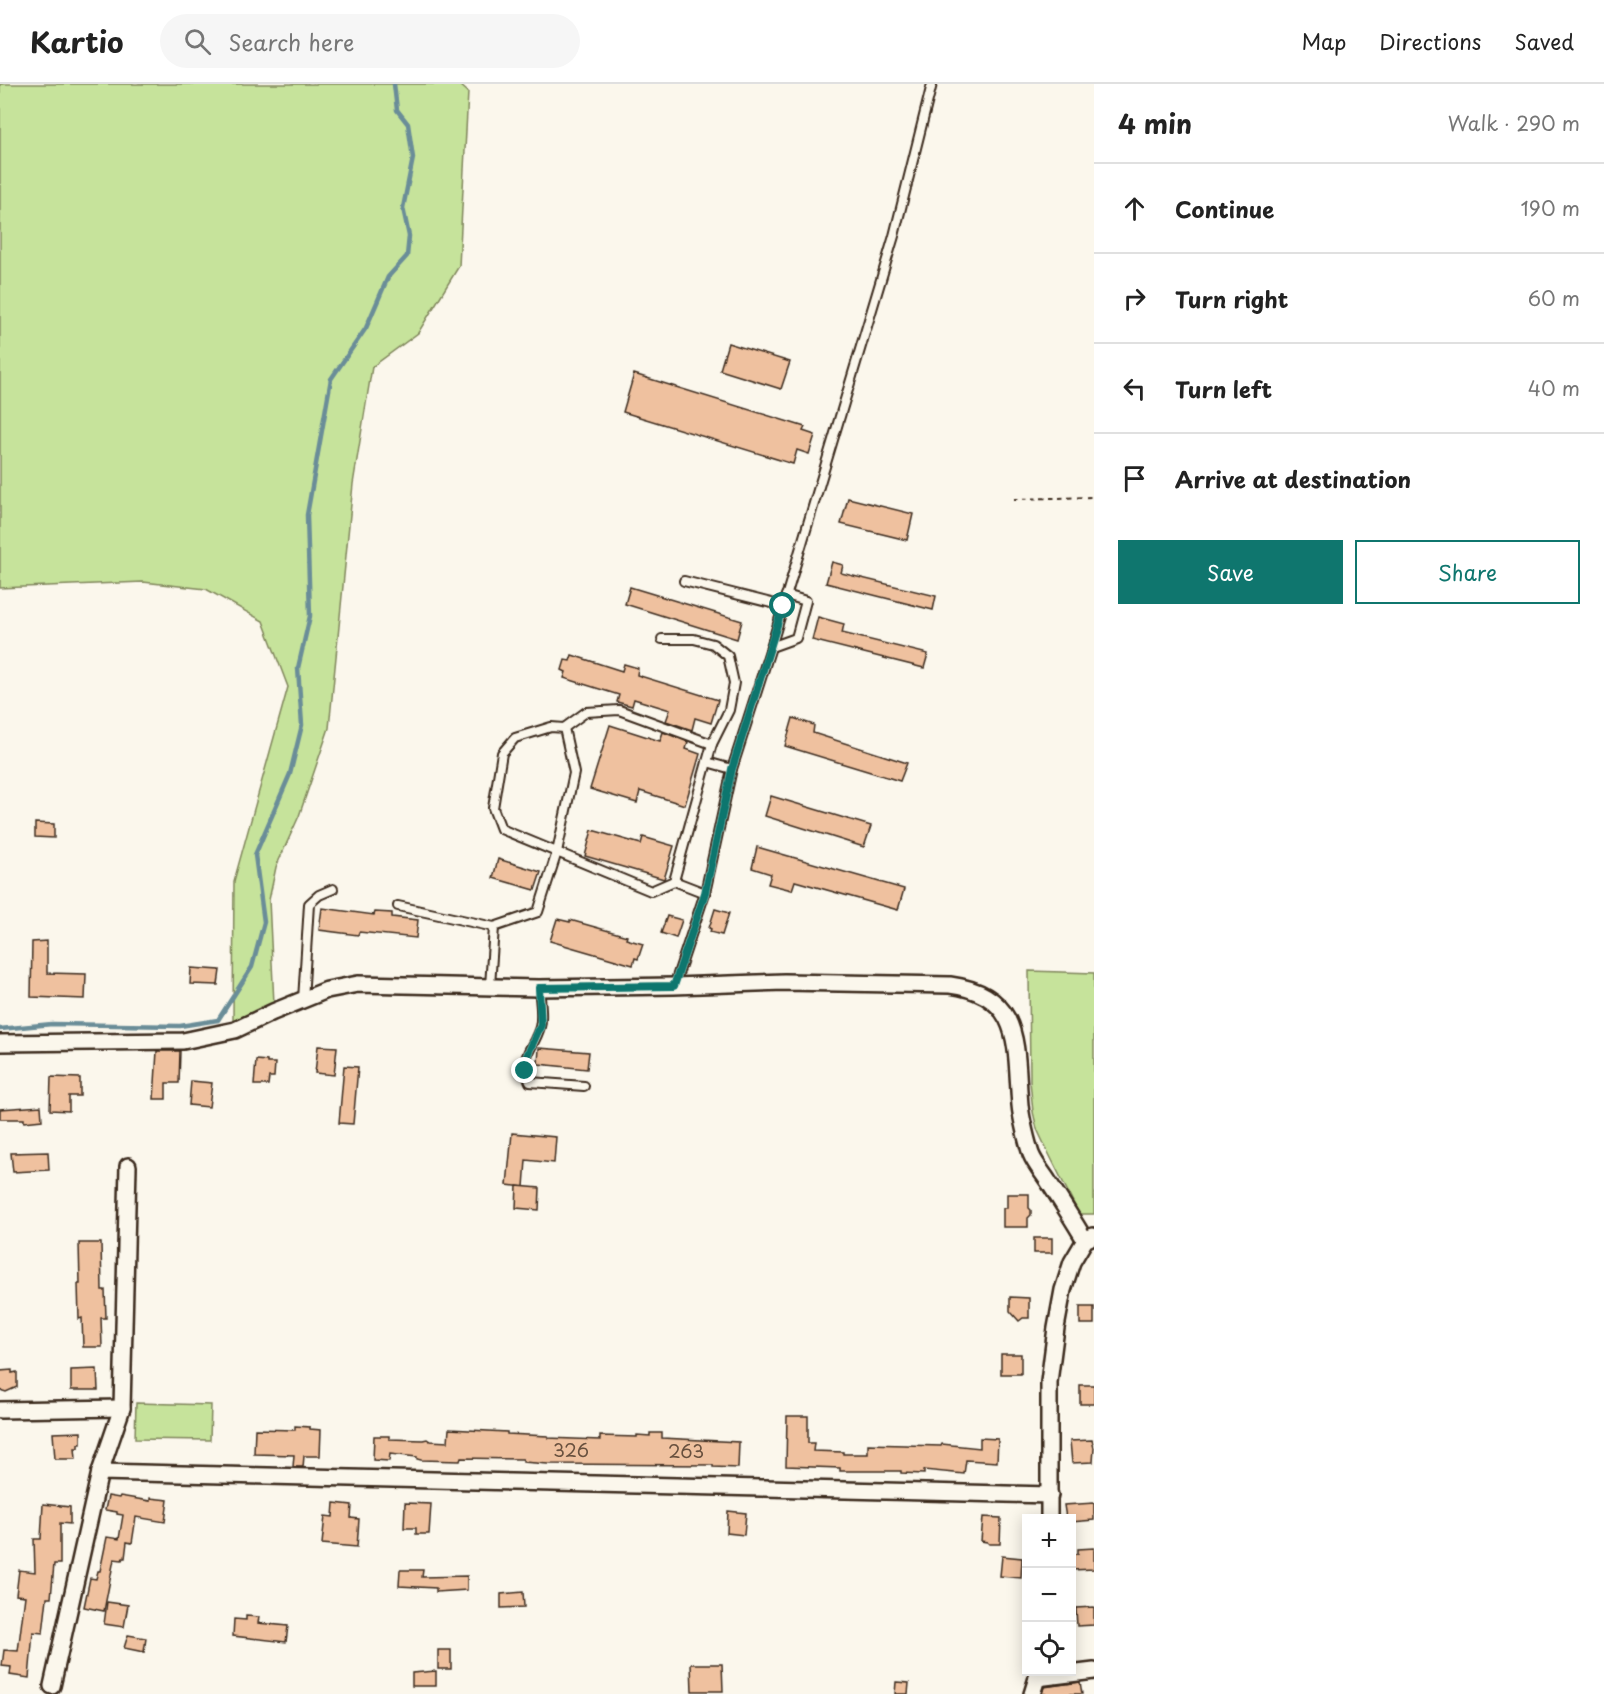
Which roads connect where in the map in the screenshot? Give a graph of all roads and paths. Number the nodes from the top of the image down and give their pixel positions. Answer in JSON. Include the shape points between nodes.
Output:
{"nodes":[{"id":1,"x":932,"y":84,"type":"edge"},
{"id":2,"x":1094,"y":497,"type":"edge"},
{"id":3,"x":1014,"y":499,"type":"dead end"},
{"id":4,"x":684,"y":581,"type":"dead end"},
{"id":5,"x":786,"y":596,"type":"junction"},
{"id":6,"x":783,"y":606,"type":"junction"},
{"id":7,"x":662,"y":639,"type":"dead end"},
{"id":8,"x":771,"y":646,"type":"junction"},
{"id":9,"x":564,"y":728,"type":"junction"},
{"id":10,"x":712,"y":744,"type":"junction"},
{"id":11,"x":707,"y":762,"type":"junction"},
{"id":12,"x":732,"y":769,"type":"junction"},
{"id":13,"x":557,"y":852,"type":"junction"},
{"id":14,"x":674,"y":881,"type":"junction"},
{"id":15,"x":333,"y":889,"type":"dead end"},
{"id":16,"x":705,"y":893,"type":"junction"},
{"id":17,"x":398,"y":906,"type":"dead end"},
{"id":18,"x":494,"y":927,"type":"junction"},
{"id":19,"x":490,"y":986,"type":"junction"},
{"id":20,"x":674,"y":986,"type":"junction"},
{"id":21,"x":539,"y":988,"type":"junction"},
{"id":22,"x":303,"y":1000,"type":"junction"},
{"id":23,"x":0,"y":1043,"type":"edge"},
{"id":24,"x":584,"y":1086,"type":"dead end"},
{"id":25,"x":128,"y":1166,"type":"dead end"},
{"id":26,"x":1090,"y":1238,"type":"edge"},
{"id":27,"x":122,"y":1408,"type":"junction"},
{"id":28,"x":0,"y":1410,"type":"edge"},
{"id":29,"x":100,"y":1472,"type":"junction"},
{"id":30,"x":1050,"y":1495,"type":"junction"},
{"id":31,"x":1049,"y":1514,"type":"edge"},
{"id":32,"x":1094,"y":1671,"type":"edge"},
{"id":33,"x":1076,"y":1672,"type":"edge"},
{"id":34,"x":1038,"y":1676,"type":"edge"},
{"id":35,"x":52,"y":1686,"type":"dead end"},
{"id":36,"x":1032,"y":1694,"type":"edge"}],
"edges":[{"from":1,"to":5,"type":"lane","via":[[894,236]]},
{"from":2,"to":3,"type":"path"},
{"from":4,"to":6,"type":"lane"},
{"from":5,"to":6,"type":"lane"},
{"from":5,"to":8,"type":"lane","via":[[806,601],[798,629],[795,638]]},
{"from":6,"to":8,"type":"lane"},
{"from":7,"to":10,"type":"lane","via":[[694,639],[713,644],[728,656],[734,683],[729,710]]},
{"from":8,"to":12,"type":"lane"},
{"from":9,"to":10,"type":"lane","via":[[586,712],[619,710]]},
{"from":9,"to":13,"type":"lane","via":[[574,773]]},
{"from":9,"to":13,"type":"lane","via":[[551,727],[516,738],[502,753],[493,808],[501,829]]},
{"from":10,"to":11,"type":"lane"},
{"from":11,"to":12,"type":"lane"},
{"from":11,"to":14,"type":"lane"},
{"from":12,"to":16,"type":"lane"},
{"from":13,"to":14,"type":"lane","via":[[651,891]]},
{"from":13,"to":18,"type":"lane","via":[[538,912]]},
{"from":14,"to":16,"type":"lane"},
{"from":15,"to":22,"type":"lane","via":[[309,904]]},
{"from":16,"to":20,"type":"lane"},
{"from":17,"to":18,"type":"lane"},
{"from":18,"to":19,"type":"lane"},
{"from":19,"to":21,"type":"street"},
{"from":19,"to":22,"type":"street","via":[[358,984]]},
{"from":20,"to":21,"type":"street"},
{"from":20,"to":26,"type":"street","via":[[784,982],[950,986],[966,987],[990,998],[1010,1023],[1016,1046],[1020,1108],[1032,1155]]},
{"from":21,"to":24,"type":"lane","via":[[541,1025],[525,1060],[530,1082]]},
{"from":22,"to":23,"type":"street","via":[[235,1030],[183,1041]]},
{"from":25,"to":27,"type":"street"},
{"from":26,"to":30,"type":"street","via":[[1072,1262],[1056,1328],[1049,1382]]},
{"from":27,"to":28,"type":"street"},
{"from":27,"to":29,"type":"street"},
{"from":29,"to":30,"type":"street"},
{"from":29,"to":35,"type":"street"},
{"from":30,"to":31,"type":"street"},
{"from":32,"to":33,"type":"street"},
{"from":34,"to":36,"type":"street"}]}
